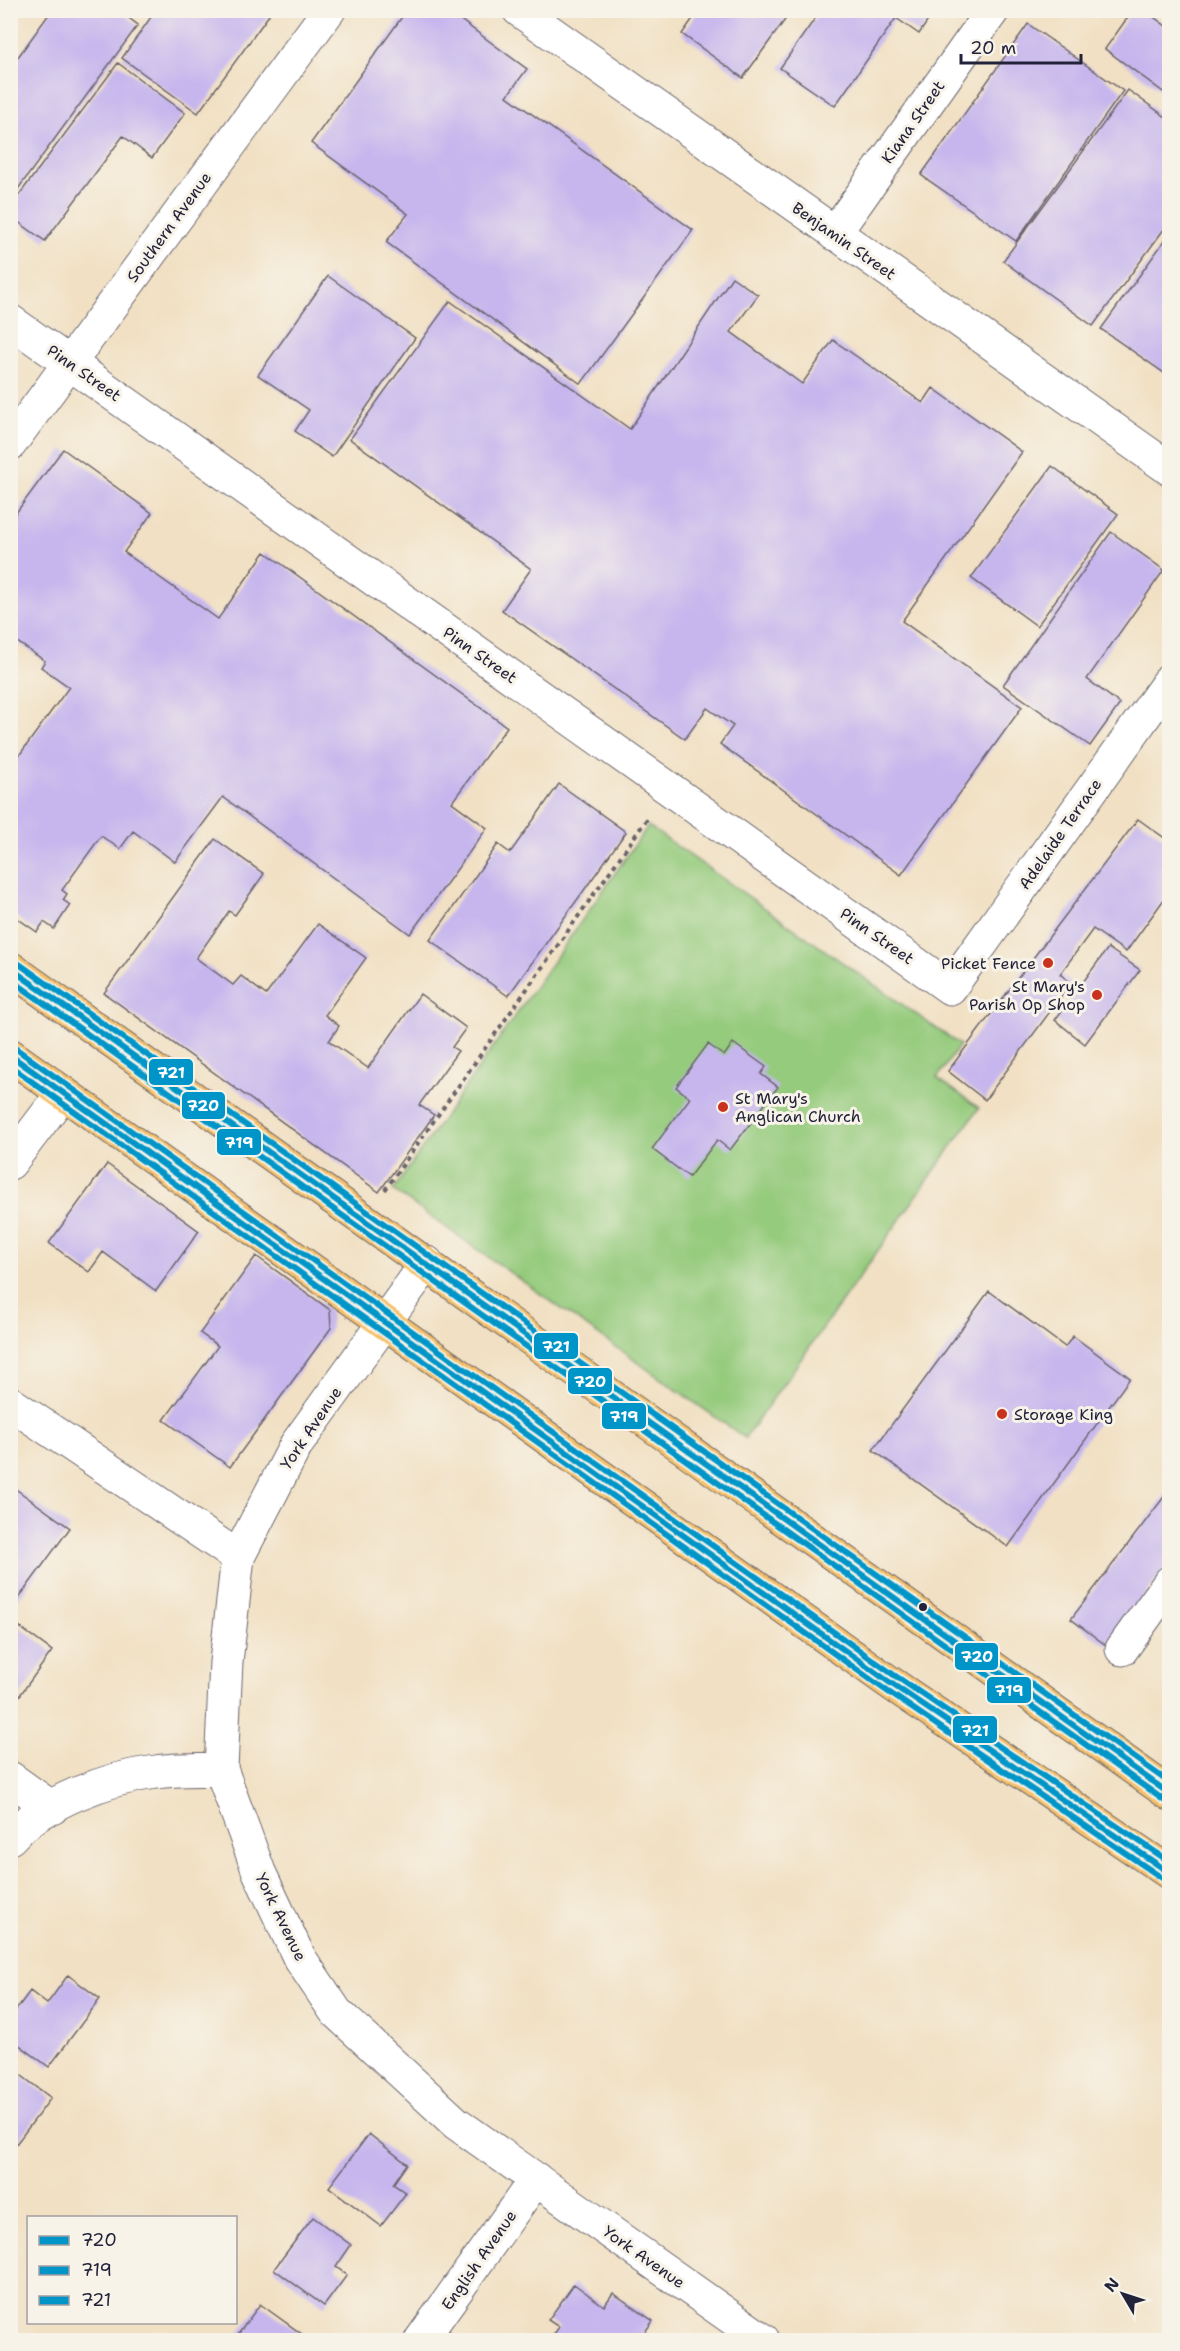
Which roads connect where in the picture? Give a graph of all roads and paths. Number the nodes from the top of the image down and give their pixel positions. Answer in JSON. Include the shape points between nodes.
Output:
{"nodes":[{"id":1,"x":329,"y":10,"type":"edge"},
{"id":2,"x":519,"y":10,"type":"edge"},
{"id":3,"x":993,"y":10,"type":"edge"},
{"id":4,"x":834,"y":234,"type":"junction"},
{"id":5,"x":10,"y":321,"type":"edge"},
{"id":6,"x":69,"y":363,"type":"junction"},
{"id":7,"x":10,"y":444,"type":"edge"},
{"id":8,"x":1170,"y":469,"type":"edge"},
{"id":9,"x":1170,"y":680,"type":"edge"},
{"id":10,"x":668,"y":789,"type":"junction"},
{"id":11,"x":10,"y":968,"type":"edge"},
{"id":12,"x":950,"y":988,"type":"joint"},
{"id":13,"x":10,"y":1055,"type":"edge"},
{"id":14,"x":63,"y":1093,"type":"junction"},
{"id":15,"x":10,"y":1163,"type":"edge"},
{"id":16,"x":365,"y":1219,"type":"junction"},
{"id":17,"x":427,"y":1263,"type":"junction"},
{"id":18,"x":383,"y":1323,"type":"junction"},
{"id":19,"x":10,"y":1403,"type":"edge"},
{"id":20,"x":238,"y":1557,"type":"junction"},
{"id":21,"x":1170,"y":1582,"type":"edge"},
{"id":22,"x":1122,"y":1649,"type":"dead end"},
{"id":23,"x":220,"y":1769,"type":"junction"},
{"id":24,"x":10,"y":1778,"type":"edge"},
{"id":25,"x":1170,"y":1794,"type":"edge"},
{"id":26,"x":51,"y":1808,"type":"junction"},
{"id":27,"x":10,"y":1838,"type":"edge"},
{"id":28,"x":1170,"y":1873,"type":"edge"},
{"id":29,"x":536,"y":2179,"type":"junction"},
{"id":30,"x":421,"y":2340,"type":"edge"},
{"id":31,"x":763,"y":2340,"type":"edge"}],
"edges":[{"from":1,"to":6,"type":"street","name":"Southern Avenue"},
{"from":2,"to":4,"type":"street","name":"Benjamin Street"},
{"from":3,"to":4,"type":"street","name":"Kiana Street"},
{"from":4,"to":8,"type":"street","name":"Benjamin Street"},
{"from":5,"to":6,"type":"street","name":"Pinn Street"},
{"from":6,"to":7,"type":"street","name":"Southern Avenue"},
{"from":6,"to":10,"type":"street","name":"Pinn Street"},
{"from":9,"to":12,"type":"street","name":"Adelaide Terrace"},
{"from":10,"to":12,"type":"street","name":"Pinn Street"},
{"from":10,"to":16,"type":"path"},
{"from":11,"to":16,"type":"highway"},
{"from":13,"to":14,"type":"highway"},
{"from":14,"to":15,"type":"street"},
{"from":14,"to":18,"type":"highway"},
{"from":16,"to":17,"type":"highway"},
{"from":17,"to":18,"type":"street","name":"York Avenue"},
{"from":17,"to":25,"type":"highway"},
{"from":18,"to":20,"type":"street","name":"York Avenue","via":[[296,1445]]},
{"from":18,"to":28,"type":"highway","via":[[890,1682]]},
{"from":19,"to":20,"type":"street"},
{"from":20,"to":23,"type":"street","name":"York Avenue","via":[[226,1662]]},
{"from":21,"to":22,"type":"street"},
{"from":23,"to":26,"type":"street","via":[[155,1772],[86,1789]]},
{"from":23,"to":29,"type":"street","name":"York Avenue","via":[[259,1872],[299,1957],[336,2012],[456,2123]]},
{"from":24,"to":26,"type":"street"},
{"from":26,"to":27,"type":"street"},
{"from":29,"to":30,"type":"street","name":"English Avenue"},
{"from":29,"to":31,"type":"street","name":"York Avenue"}]}
